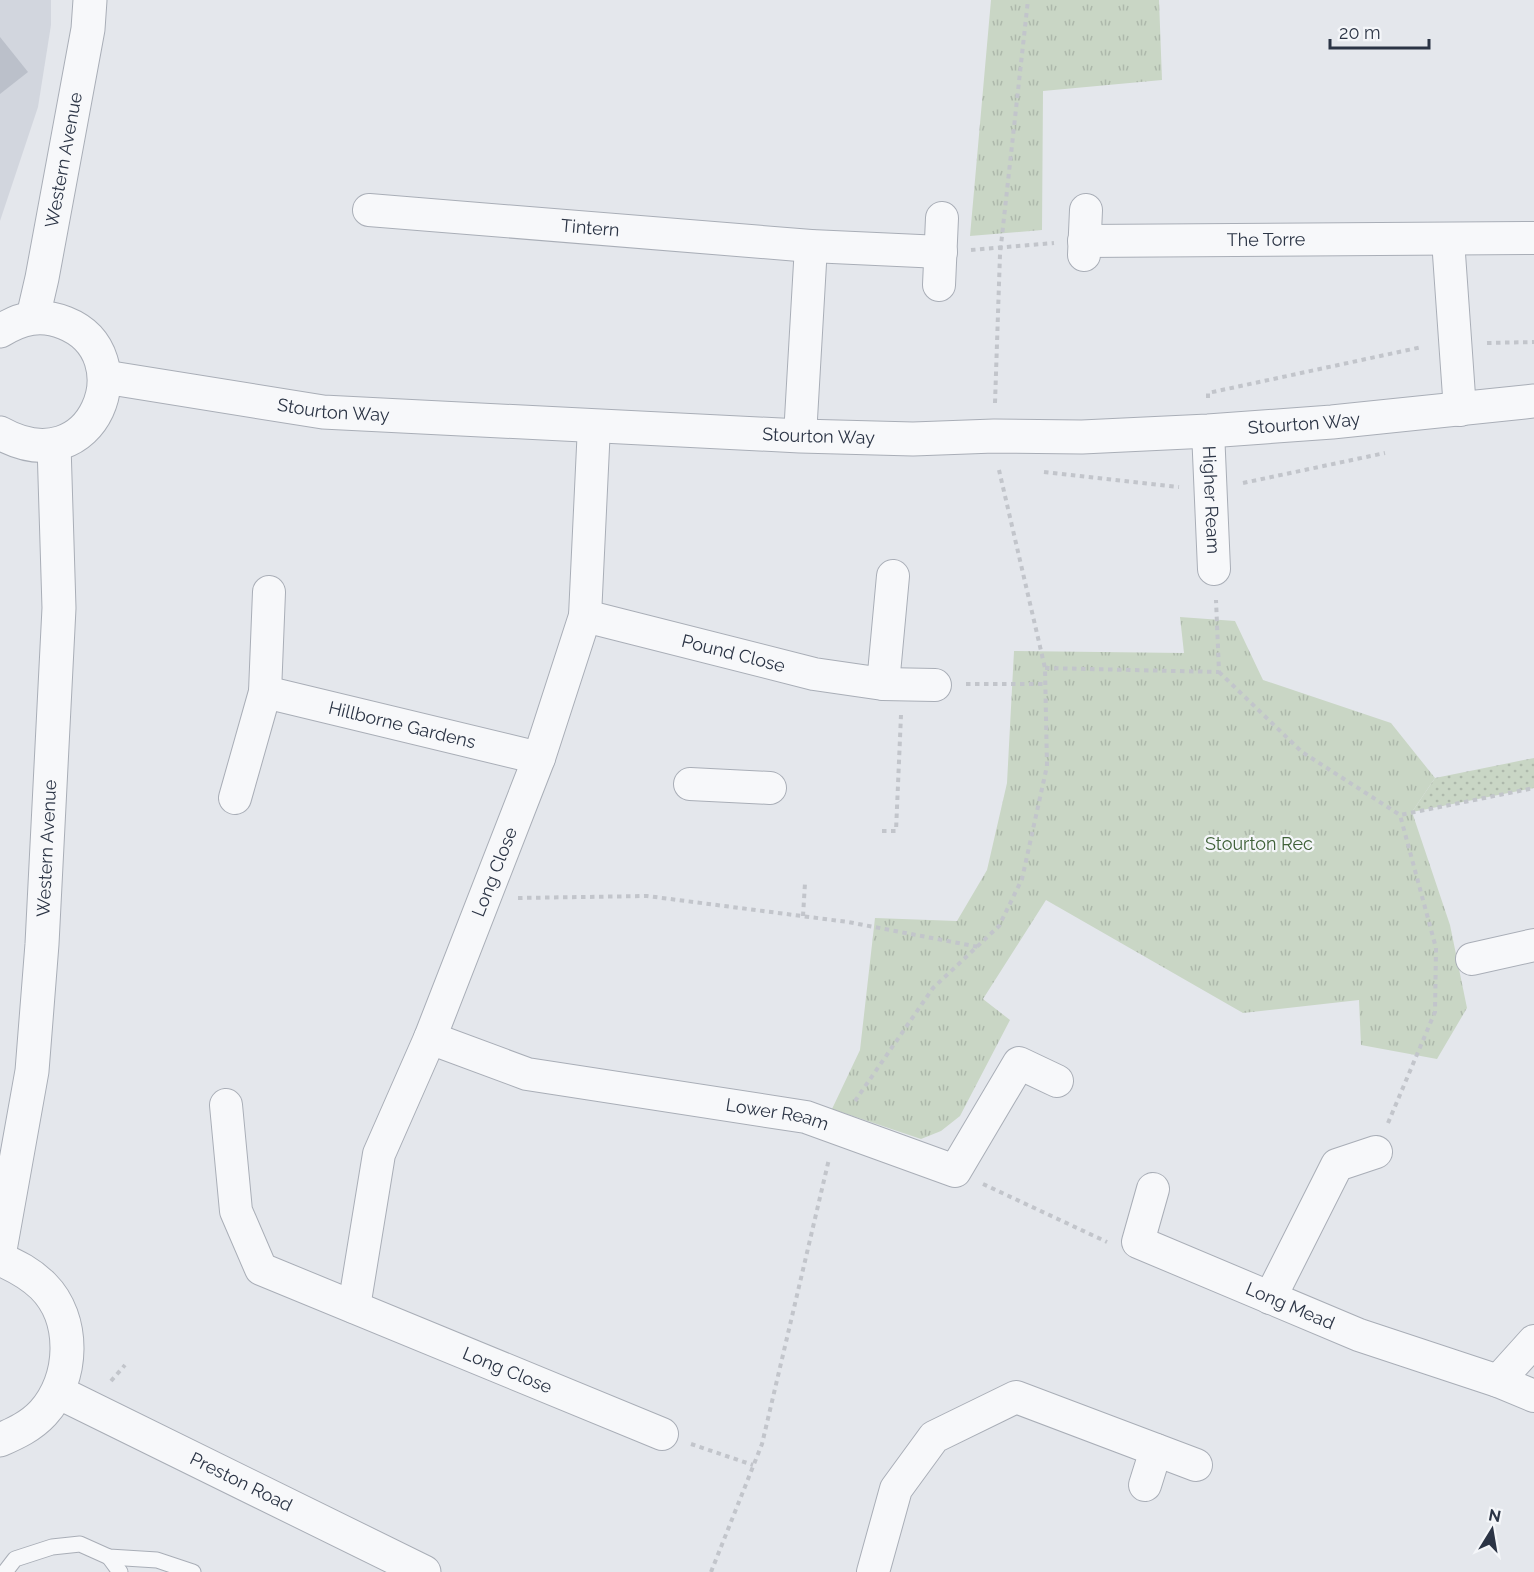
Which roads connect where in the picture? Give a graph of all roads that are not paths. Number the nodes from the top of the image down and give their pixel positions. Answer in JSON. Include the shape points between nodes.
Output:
{"nodes":[{"id":1,"x":90,"y":0,"type":"edge"},
{"id":2,"x":369,"y":210,"type":"dead end"},
{"id":3,"x":1086,"y":210,"type":"dead end"},
{"id":4,"x":942,"y":218,"type":"dead end"},
{"id":5,"x":1534,"y":238,"type":"edge"},
{"id":6,"x":1448,"y":240,"type":"junction"},
{"id":7,"x":811,"y":246,"type":"junction"},
{"id":8,"x":941,"y":252,"type":"junction"},
{"id":9,"x":939,"y":285,"type":"dead end"},
{"id":10,"x":33,"y":317,"type":"junction"},
{"id":11,"x":0,"y":330,"type":"edge"},
{"id":12,"x":105,"y":377,"type":"junction"},
{"id":13,"x":1534,"y":401,"type":"edge"},
{"id":14,"x":1460,"y":410,"type":"junction"},
{"id":15,"x":594,"y":426,"type":"junction"},
{"id":16,"x":1208,"y":431,"type":"junction"},
{"id":17,"x":0,"y":433,"type":"edge"},
{"id":18,"x":800,"y":436,"type":"junction"},
{"id":19,"x":54,"y":445,"type":"junction"},
{"id":20,"x":1214,"y":570,"type":"road end"},
{"id":21,"x":893,"y":576,"type":"dead end"},
{"id":22,"x":269,"y":592,"type":"dead end"},
{"id":23,"x":585,"y":616,"type":"junction"},
{"id":24,"x":893,"y":684,"type":"junction"},
{"id":25,"x":935,"y":685,"type":"road end"},
{"id":26,"x":265,"y":692,"type":"junction"},
{"id":27,"x":539,"y":758,"type":"junction"},
{"id":28,"x":690,"y":784,"type":"dead end"},
{"id":29,"x":770,"y":789,"type":"dead end"},
{"id":30,"x":235,"y":798,"type":"dead end"},
{"id":31,"x":1534,"y":945,"type":"edge"},
{"id":32,"x":1472,"y":959,"type":"dead end"},
{"id":33,"x":430,"y":1038,"type":"junction"},
{"id":34,"x":1057,"y":1081,"type":"dead end"},
{"id":35,"x":226,"y":1105,"type":"dead end"},
{"id":36,"x":1376,"y":1152,"type":"road end"},
{"id":37,"x":1153,"y":1190,"type":"dead end"},
{"id":38,"x":0,"y":1250,"type":"edge"},
{"id":39,"x":0,"y":1259,"type":"edge"},
{"id":40,"x":1270,"y":1298,"type":"junction"},
{"id":41,"x":354,"y":1307,"type":"junction"},
{"id":42,"x":1534,"y":1341,"type":"edge"},
{"id":43,"x":1498,"y":1381,"type":"junction"},
{"id":44,"x":58,"y":1392,"type":"junction"},
{"id":45,"x":1534,"y":1396,"type":"edge"},
{"id":46,"x":662,"y":1434,"type":"road end"},
{"id":47,"x":0,"y":1440,"type":"edge"},
{"id":48,"x":1156,"y":1450,"type":"junction"},
{"id":49,"x":1196,"y":1465,"type":"dead end"},
{"id":50,"x":1145,"y":1485,"type":"dead end"},
{"id":51,"x":109,"y":1557,"type":"junction"},
{"id":52,"x":5,"y":1572,"type":"edge"},
{"id":53,"x":120,"y":1572,"type":"edge"},
{"id":54,"x":193,"y":1572,"type":"edge"},
{"id":55,"x":424,"y":1572,"type":"edge"},
{"id":56,"x":873,"y":1572,"type":"edge"}],
"edges":[{"from":1,"to":10,"type":"street","name":"Western Avenue","via":[[86,41]]},
{"from":2,"to":7,"type":"street","name":"Tintern"},
{"from":3,"to":6,"type":"street","name":"The Torre","via":[[1084,248]]},
{"from":4,"to":8,"type":"street"},
{"from":5,"to":6,"type":"street","name":"The Torre"},
{"from":6,"to":14,"type":"street"},
{"from":7,"to":8,"type":"street","name":"Tintern"},
{"from":7,"to":18,"type":"street"},
{"from":8,"to":9,"type":"street"},
{"from":10,"to":11,"type":"street"},
{"from":10,"to":12,"type":"street","via":[[54,318],[73,326],[100,357]]},
{"from":12,"to":15,"type":"street","name":"Stourton Way","via":[[323,412]]},
{"from":12,"to":19,"type":"street","via":[[97,413],[72,438]]},
{"from":13,"to":14,"type":"street","name":"Stourton Way"},
{"from":14,"to":16,"type":"street","name":"Stourton Way"},
{"from":15,"to":18,"type":"street","name":"Stourton Way"},
{"from":15,"to":23,"type":"street","name":"Long Close"},
{"from":16,"to":18,"type":"street","name":"Stourton Way","via":[[1082,437]]},
{"from":16,"to":20,"type":"street","name":"Higher Ream"},
{"from":17,"to":19,"type":"street","via":[[16,442]]},
{"from":19,"to":38,"type":"street","name":"Western Avenue","via":[[59,608],[42,944],[32,1071]]},
{"from":21,"to":24,"type":"street"},
{"from":22,"to":26,"type":"street"},
{"from":23,"to":24,"type":"street","name":"Pound Close","via":[[814,674]]},
{"from":23,"to":27,"type":"street","name":"Long Close"},
{"from":24,"to":25,"type":"street","name":"Pound Close"},
{"from":26,"to":27,"type":"street","name":"Hillborne Gardens"},
{"from":26,"to":30,"type":"street"},
{"from":27,"to":33,"type":"street","name":"Long Close"},
{"from":28,"to":29,"type":"street"},
{"from":31,"to":32,"type":"street"},
{"from":33,"to":34,"type":"street","name":"Lower Ream","via":[[527,1074],[806,1117],[956,1171],[1019,1063]]},
{"from":33,"to":41,"type":"street","name":"Long Close","via":[[379,1154]]},
{"from":35,"to":41,"type":"street","name":"Long Close","via":[[236,1211],[261,1269]]},
{"from":36,"to":40,"type":"street","via":[[1337,1166]]},
{"from":37,"to":40,"type":"street","name":"Long Mead","via":[[1132,1246]]},
{"from":39,"to":44,"type":"street","via":[[24,1270],[45,1288],[60,1311],[67,1338],[66,1366]]},
{"from":40,"to":43,"type":"street","name":"Long Mead","via":[[1359,1335]]},
{"from":41,"to":46,"type":"street","name":"Long Close"},
{"from":42,"to":43,"type":"street"},
{"from":43,"to":45,"type":"street","name":"Long Mead"},
{"from":44,"to":47,"type":"street","via":[[43,1413],[23,1430]]},
{"from":44,"to":55,"type":"street","name":"Preston Road"},
{"from":48,"to":49,"type":"street"},
{"from":48,"to":50,"type":"street"},
{"from":48,"to":56,"type":"street","via":[[1016,1397],[934,1437],[896,1489]]},
{"from":51,"to":52,"type":"lane","via":[[80,1544],[52,1547],[15,1559]]},
{"from":51,"to":53,"type":"lane"},
{"from":51,"to":54,"type":"lane","via":[[157,1560]]}]}
